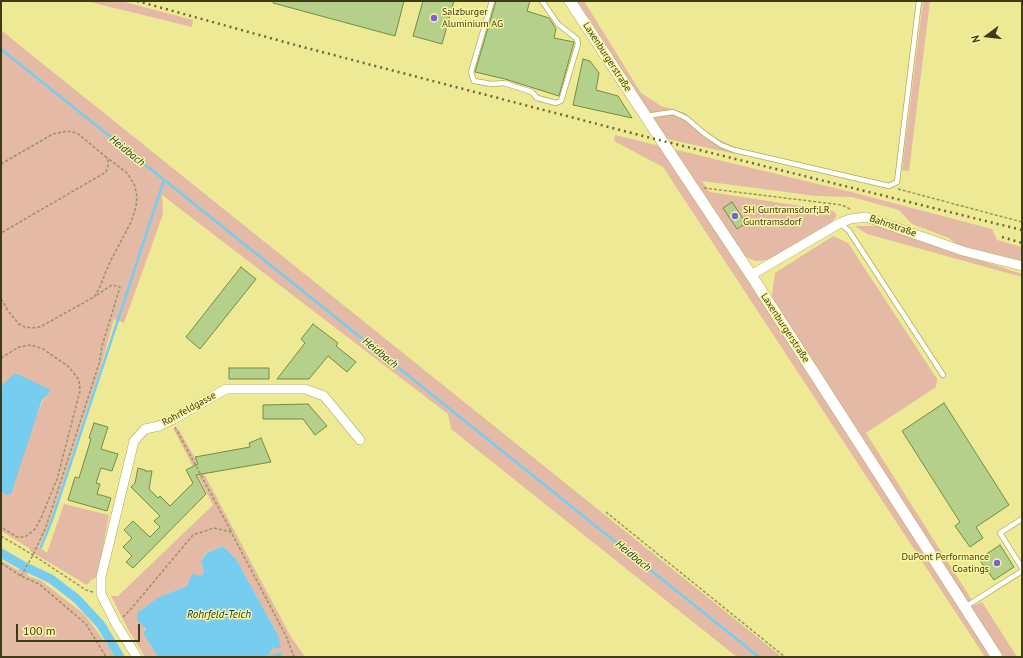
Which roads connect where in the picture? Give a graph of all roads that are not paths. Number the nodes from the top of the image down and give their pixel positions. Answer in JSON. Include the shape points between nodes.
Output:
{"nodes":[{"id":1,"x":492,"y":1,"type":"edge"},
{"id":2,"x":542,"y":1,"type":"edge"},
{"id":3,"x":570,"y":1,"type":"edge"},
{"id":4,"x":919,"y":1,"type":"edge"},
{"id":5,"x":646,"y":116,"type":"junction"},
{"id":6,"x":840,"y":223,"type":"junction"},
{"id":7,"x":1022,"y":266,"type":"edge"},
{"id":8,"x":751,"y":275,"type":"junction"},
{"id":9,"x":943,"y":375,"type":"dead end"},
{"id":10,"x":360,"y":440,"type":"dead end"},
{"id":11,"x":1022,"y":520,"type":"edge"},
{"id":12,"x":1022,"y":569,"type":"edge"},
{"id":13,"x":964,"y":606,"type":"junction"},
{"id":14,"x":137,"y":657,"type":"edge"},
{"id":15,"x":997,"y":657,"type":"edge"}],
"edges":[{"from":1,"to":2,"type":"lane","via":[[471,72],[474,81],[504,83],[532,92],[537,98],[556,103],[561,101],[578,44],[577,39],[558,24]]},
{"from":3,"to":5,"type":"street","name":"Laxenburgerstraße"},
{"from":4,"to":5,"type":"lane","via":[[897,182],[889,186],[734,150],[721,145],[686,118],[673,112]]},
{"from":5,"to":8,"type":"street","name":"Laxenburgerstraße"},
{"from":6,"to":7,"type":"street","name":"Bahnstraße","via":[[850,218],[866,217],[963,251]]},
{"from":6,"to":8,"type":"street","name":"Bahnstraße"},
{"from":6,"to":9,"type":"lane","via":[[849,231]]},
{"from":8,"to":13,"type":"street","name":"Laxenburgerstraße"},
{"from":10,"to":14,"type":"street","name":"Rohrfeldgasse","via":[[324,396],[305,389],[226,389],[160,426],[145,429],[134,441],[102,577],[101,594]]},
{"from":11,"to":12,"type":"lane","via":[[1000,533]]},
{"from":12,"to":13,"type":"lane"},
{"from":13,"to":15,"type":"street","name":"Laxenburgerstraße"}]}
